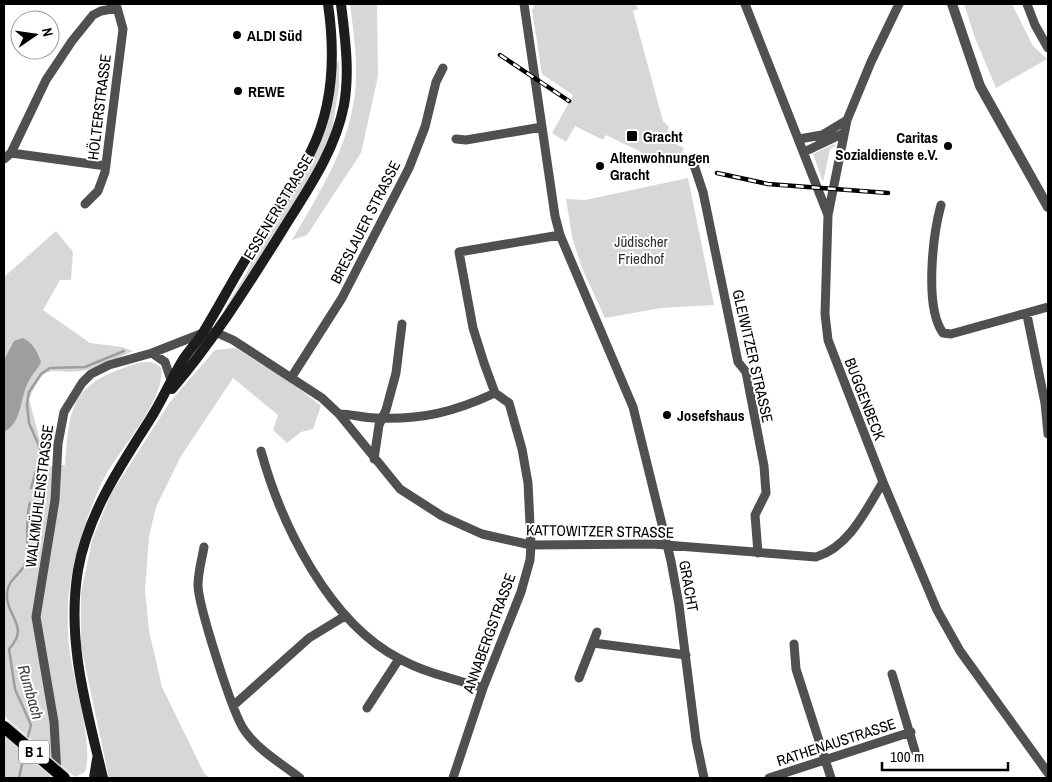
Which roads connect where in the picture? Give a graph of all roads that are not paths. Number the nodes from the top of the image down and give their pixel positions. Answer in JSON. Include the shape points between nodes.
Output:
{"nodes":[{"id":1,"x":328,"y":4,"type":"edge"},
{"id":2,"x":341,"y":4,"type":"edge"},
{"id":3,"x":524,"y":4,"type":"edge"},
{"id":4,"x":746,"y":4,"type":"edge"},
{"id":5,"x":899,"y":4,"type":"edge"},
{"id":6,"x":952,"y":4,"type":"edge"},
{"id":7,"x":1027,"y":4,"type":"edge"},
{"id":8,"x":117,"y":6,"type":"edge"},
{"id":9,"x":1048,"y":48,"type":"edge"},
{"id":10,"x":443,"y":68,"type":"dead end"},
{"id":11,"x":847,"y":120,"type":"junction"},
{"id":12,"x":542,"y":127,"type":"junction"},
{"id":13,"x":844,"y":133,"type":"junction"},
{"id":14,"x":456,"y":138,"type":"dead end"},
{"id":15,"x":799,"y":139,"type":"junction"},
{"id":16,"x":804,"y":152,"type":"junction"},
{"id":17,"x":11,"y":153,"type":"junction"},
{"id":18,"x":4,"y":159,"type":"edge"},
{"id":19,"x":694,"y":165,"type":"dead end"},
{"id":20,"x":106,"y":166,"type":"junction"},
{"id":21,"x":85,"y":204,"type":"dead end"},
{"id":22,"x":942,"y":205,"type":"dead end"},
{"id":23,"x":1048,"y":207,"type":"edge"},
{"id":24,"x":828,"y":214,"type":"junction"},
{"id":25,"x":560,"y":235,"type":"junction"},
{"id":26,"x":1048,"y":307,"type":"edge"},
{"id":27,"x":1027,"y":315,"type":"junction"},
{"id":28,"x":402,"y":324,"type":"dead end"},
{"id":29,"x":215,"y":332,"type":"junction"},
{"id":30,"x":203,"y":333,"type":"junction"},
{"id":31,"x":152,"y":353,"type":"junction"},
{"id":32,"x":290,"y":378,"type":"junction"},
{"id":33,"x":171,"y":380,"type":"junction"},
{"id":34,"x":495,"y":393,"type":"junction"},
{"id":35,"x":163,"y":399,"type":"junction"},
{"id":36,"x":338,"y":414,"type":"junction"},
{"id":37,"x":383,"y":418,"type":"junction"},
{"id":38,"x":1048,"y":434,"type":"edge"},
{"id":39,"x":261,"y":451,"type":"dead end"},
{"id":40,"x":374,"y":459,"type":"junction"},
{"id":41,"x":884,"y":482,"type":"junction"},
{"id":42,"x":531,"y":545,"type":"junction"},
{"id":43,"x":668,"y":545,"type":"junction"},
{"id":44,"x":204,"y":547,"type":"dead end"},
{"id":45,"x":758,"y":553,"type":"junction"},
{"id":46,"x":345,"y":616,"type":"junction"},
{"id":47,"x":597,"y":632,"type":"dead end"},
{"id":48,"x":593,"y":643,"type":"junction"},
{"id":49,"x":794,"y":644,"type":"dead end"},
{"id":50,"x":686,"y":655,"type":"junction"},
{"id":51,"x":399,"y":659,"type":"junction"},
{"id":52,"x":892,"y":674,"type":"dead end"},
{"id":53,"x":579,"y":678,"type":"dead end"},
{"id":54,"x":483,"y":688,"type":"junction"},
{"id":55,"x":234,"y":705,"type":"junction"},
{"id":56,"x":367,"y":708,"type":"dead end"},
{"id":57,"x":4,"y":727,"type":"edge"},
{"id":58,"x":911,"y":732,"type":"junction"},
{"id":59,"x":915,"y":751,"type":"dead end"},
{"id":60,"x":98,"y":756,"type":"junction"},
{"id":61,"x":825,"y":760,"type":"junction"},
{"id":62,"x":1048,"y":773,"type":"edge"},
{"id":63,"x":57,"y":778,"type":"edge"},
{"id":64,"x":64,"y":778,"type":"edge"},
{"id":65,"x":94,"y":778,"type":"edge"},
{"id":66,"x":103,"y":778,"type":"edge"},
{"id":67,"x":300,"y":778,"type":"edge"},
{"id":68,"x":453,"y":778,"type":"edge"},
{"id":69,"x":704,"y":778,"type":"edge"},
{"id":70,"x":769,"y":778,"type":"edge"},
{"id":71,"x":831,"y":778,"type":"edge"}],
"edges":[{"from":1,"to":30,"type":"main road","name":"ESSENER STRASSE","via":[[332,36],[330,88],[313,147]]},
{"from":2,"to":29,"type":"main road","name":"ESSENER STRASSE","via":[[347,56],[346,86],[338,128],[313,181]]},
{"from":3,"to":12,"type":"street","name":"GRACHT"},
{"from":4,"to":15,"type":"street","name":"BUGGENBECK"},
{"from":5,"to":11,"type":"street"},
{"from":6,"to":23,"type":"street","via":[[980,86]]},
{"from":7,"to":9,"type":"street"},
{"from":8,"to":17,"type":"street","via":[[93,15],[72,42],[46,80]]},
{"from":8,"to":20,"type":"street","name":"HÖLTERSTRASSE","via":[[123,29]]},
{"from":10,"to":32,"type":"street","name":"BRESLAUER STRASSE","via":[[409,168],[342,298]]},
{"from":11,"to":13,"type":"street"},
{"from":11,"to":15,"type":"street","via":[[822,135]]},
{"from":12,"to":14,"type":"street","via":[[466,140]]},
{"from":12,"to":25,"type":"street","name":"GRACHT"},
{"from":13,"to":16,"type":"street"},
{"from":13,"to":24,"type":"street"},
{"from":15,"to":16,"type":"street","name":"BUGGENBECK"},
{"from":16,"to":24,"type":"street","name":"BUGGENBECK"},
{"from":17,"to":18,"type":"street"},
{"from":17,"to":20,"type":"street"},
{"from":19,"to":45,"type":"street","name":"GLEIWITZER STRASSE","via":[[703,192],[738,362],[746,372],[764,466],[766,493],[755,516]]},
{"from":20,"to":21,"type":"street","name":"HÖLTERSTRASSE","via":[[102,182]]},
{"from":22,"to":27,"type":"street","via":[[936,224],[932,260],[936,314],[943,332],[951,334]]},
{"from":24,"to":41,"type":"street","name":"BUGGENBECK","via":[[825,314],[828,340]]},
{"from":25,"to":34,"type":"street","name":"ANNABERGSTRASSE","via":[[459,252],[473,328]]},
{"from":25,"to":43,"type":"street","name":"GRACHT","via":[[634,407]]},
{"from":26,"to":27,"type":"street"},
{"from":27,"to":38,"type":"street"},
{"from":28,"to":37,"type":"street","via":[[396,373]]},
{"from":29,"to":30,"type":"street"},
{"from":29,"to":32,"type":"street","name":"KATTOWITZER STRASSE"},
{"from":29,"to":35,"type":"main road","name":"ESSENER STRASSE"},
{"from":30,"to":31,"type":"street","name":"WALKMÜHLENSTRASSE"},
{"from":30,"to":33,"type":"main road","name":"ESSENER STRASSE"},
{"from":31,"to":33,"type":"street","via":[[166,362]]},
{"from":31,"to":63,"type":"street","name":"WALKMÜHLENSTRASSE","via":[[91,374],[68,403],[60,425],[55,500],[36,618],[54,722]]},
{"from":32,"to":36,"type":"street","name":"KATTOWITZER STRASSE","via":[[322,398]]},
{"from":33,"to":35,"type":"main road","name":"ESSENER STRASSE"},
{"from":34,"to":37,"type":"street","via":[[463,408],[434,416]]},
{"from":34,"to":42,"type":"street","name":"ANNABERGSTRASSE","via":[[509,403],[522,449],[528,483]]},
{"from":35,"to":60,"type":"main road","name":"ESSENER STRASSE","via":[[106,490],[95,514],[79,568],[74,628],[76,657]]},
{"from":36,"to":37,"type":"street"},
{"from":36,"to":40,"type":"street","name":"KATTOWITZER STRASSE"},
{"from":37,"to":40,"type":"street"},
{"from":39,"to":46,"type":"street","via":[[267,474],[305,559]]},
{"from":40,"to":42,"type":"street","name":"KATTOWITZER STRASSE","via":[[400,489],[442,516],[482,534]]},
{"from":41,"to":45,"type":"street","name":"KATTOWITZER STRASSE","via":[[862,517],[838,547],[827,554],[803,558]]},
{"from":41,"to":62,"type":"street","name":"BUGGENBECK","via":[[937,610],[960,651]]},
{"from":42,"to":43,"type":"street","name":"KATTOWITZER STRASSE"},
{"from":42,"to":54,"type":"street","name":"ANNABERGSTRASSE","via":[[521,592]]},
{"from":43,"to":45,"type":"street","name":"KATTOWITZER STRASSE"},
{"from":43,"to":50,"type":"street","name":"GRACHT"},
{"from":44,"to":55,"type":"street","via":[[198,585],[205,618]]},
{"from":46,"to":51,"type":"street"},
{"from":46,"to":55,"type":"street","via":[[310,638]]},
{"from":47,"to":48,"type":"street"},
{"from":48,"to":50,"type":"street"},
{"from":48,"to":53,"type":"street"},
{"from":49,"to":61,"type":"street","via":[[796,670]]},
{"from":50,"to":69,"type":"street","name":"GRACHT"},
{"from":51,"to":54,"type":"street"},
{"from":51,"to":56,"type":"street"},
{"from":52,"to":58,"type":"street","name":"RATHENAUSTRASSE"},
{"from":54,"to":68,"type":"street","name":"ANNABERGSTRASSE"},
{"from":55,"to":67,"type":"street","via":[[250,738]]},
{"from":57,"to":64,"type":"main road","number":"B 1","bridge":true},
{"from":58,"to":59,"type":"street","name":"RATHENAUSTRASSE"},
{"from":58,"to":61,"type":"street","name":"RATHENAUSTRASSE"},
{"from":60,"to":65,"type":"main road","name":"ESSENER STRASSE"},
{"from":60,"to":66,"type":"main road","name":"ESSENER STRASSE"},
{"from":61,"to":70,"type":"street","name":"RATHENAUSTRASSE"},
{"from":61,"to":71,"type":"street"}]}
